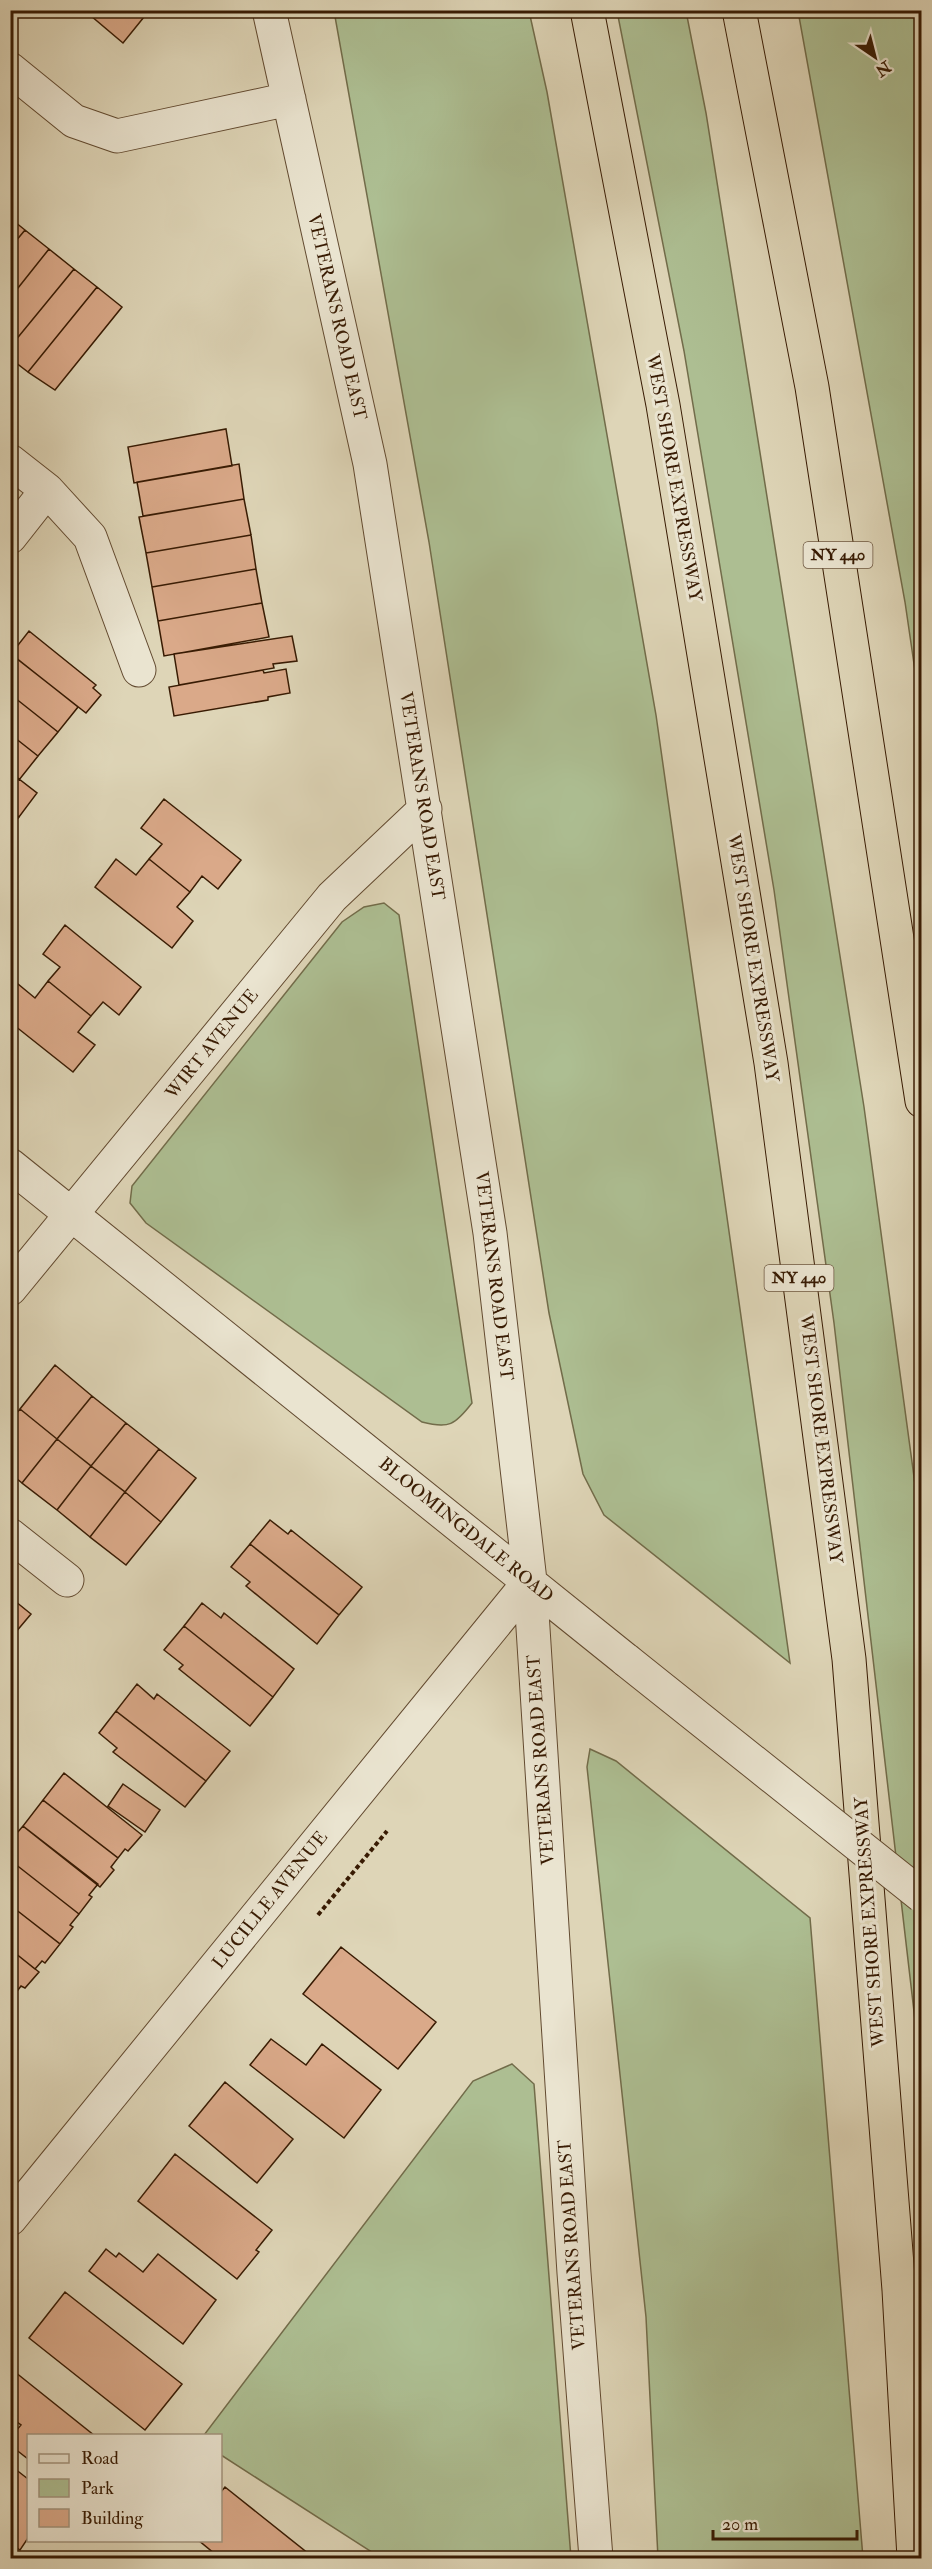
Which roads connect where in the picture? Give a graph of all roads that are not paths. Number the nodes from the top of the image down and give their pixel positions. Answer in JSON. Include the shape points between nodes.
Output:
{"nodes":[{"id":1,"x":269,"y":10,"type":"edge"},
{"id":2,"x":587,"y":10,"type":"edge"},
{"id":3,"x":740,"y":10,"type":"edge"},
{"id":4,"x":10,"y":69,"type":"edge"},
{"id":5,"x":289,"y":99,"type":"junction"},
{"id":6,"x":10,"y":461,"type":"edge"},
{"id":7,"x":47,"y":490,"type":"junction"},
{"id":8,"x":10,"y":537,"type":"edge"},
{"id":9,"x":139,"y":670,"type":"dead end"},
{"id":10,"x":425,"y":809,"type":"junction"},
{"id":11,"x":921,"y":1101,"type":"edge"},
{"id":12,"x":10,"y":1165,"type":"edge"},
{"id":13,"x":72,"y":1214,"type":"junction"},
{"id":14,"x":10,"y":1289,"type":"edge"},
{"id":15,"x":10,"y":1535,"type":"edge"},
{"id":16,"x":67,"y":1580,"type":"dead end"},
{"id":17,"x":530,"y":1581,"type":"junction"},
{"id":18,"x":921,"y":1896,"type":"edge"},
{"id":19,"x":10,"y":2219,"type":"edge"},
{"id":20,"x":596,"y":2559,"type":"edge"},
{"id":21,"x":914,"y":2559,"type":"edge"}],
"edges":[{"from":1,"to":5,"type":"street","name":"VETERANS ROAD EAST"},
{"from":2,"to":21,"type":"highway","name":"WEST SHORE EXPRESSWAY","number":"NY 440","via":[[663,405],[771,1063],[848,1647],[899,2290]]},
{"from":3,"to":11,"type":"highway","number":"NY 440","via":[[812,387]]},
{"from":4,"to":5,"type":"street","via":[[74,121],[117,136]]},
{"from":5,"to":10,"type":"street","name":"VETERANS ROAD EAST","via":[[370,464]]},
{"from":6,"to":7,"type":"street"},
{"from":7,"to":8,"type":"street"},
{"from":7,"to":9,"type":"street","via":[[90,537]]},
{"from":10,"to":13,"type":"street","name":"WIRT AVENUE","via":[[332,897]]},
{"from":10,"to":17,"type":"street","name":"VETERANS ROAD EAST","via":[[490,1233]]},
{"from":12,"to":13,"type":"street","name":"BLOOMINGDALE ROAD"},
{"from":13,"to":14,"type":"street","name":"WIRT AVENUE"},
{"from":13,"to":17,"type":"street","name":"BLOOMINGDALE ROAD"},
{"from":15,"to":16,"type":"street"},
{"from":17,"to":18,"type":"street","name":"BLOOMINGDALE ROAD","bridge":true},
{"from":17,"to":19,"type":"street","name":"LUCILLE AVENUE"},
{"from":17,"to":20,"type":"street","name":"VETERANS ROAD EAST"}]}
